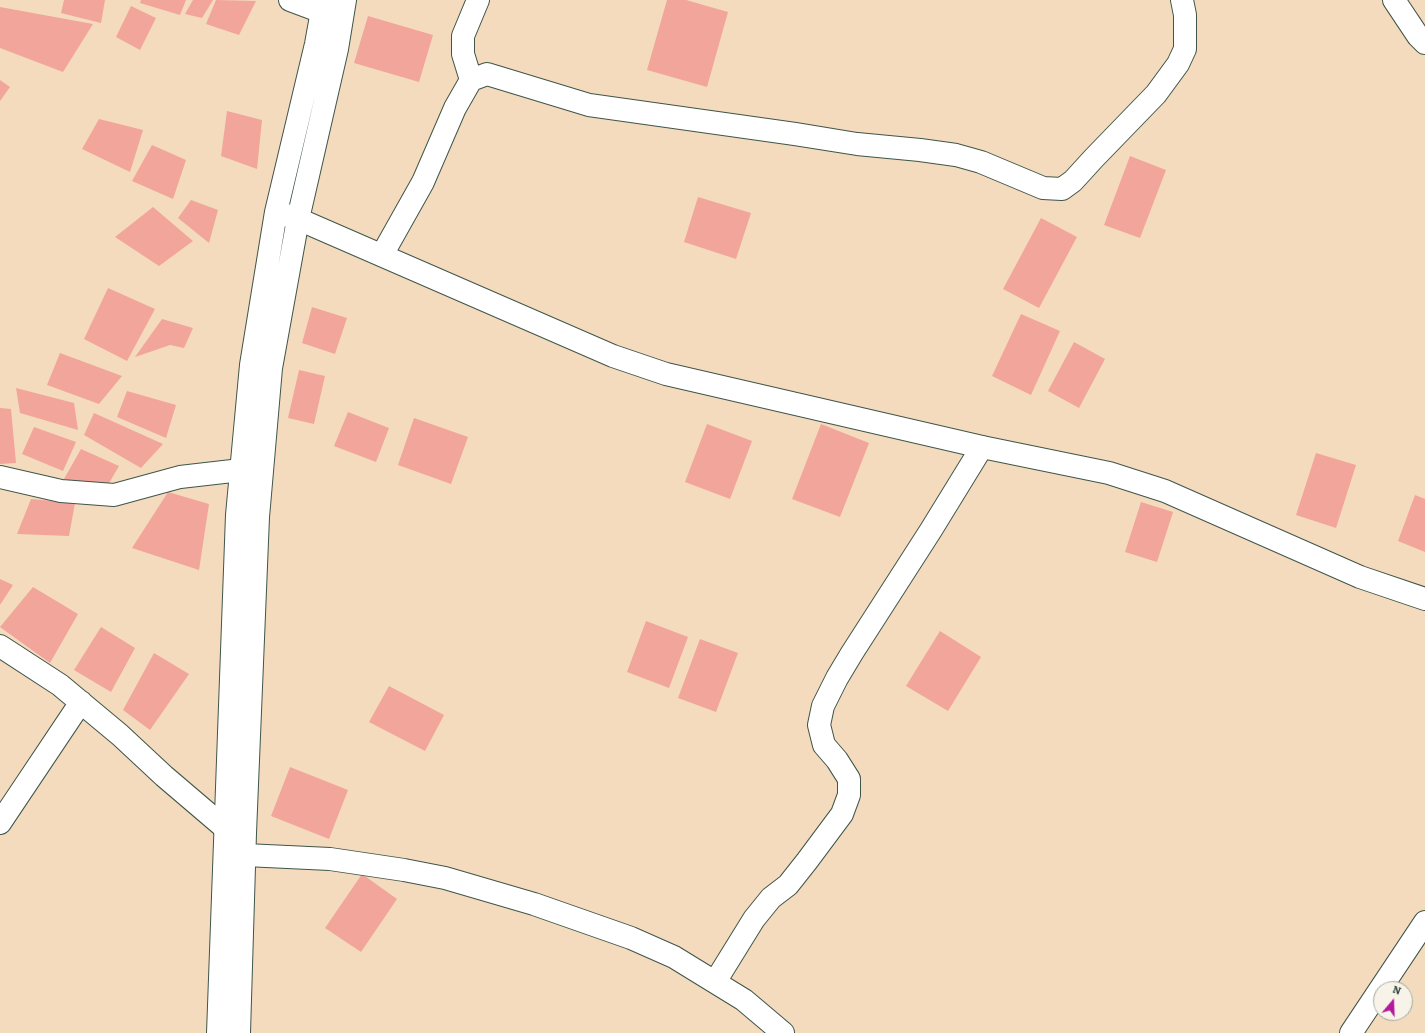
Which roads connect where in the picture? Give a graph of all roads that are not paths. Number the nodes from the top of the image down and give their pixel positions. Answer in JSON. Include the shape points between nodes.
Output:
{"nodes":[{"id":1,"x":290,"y":0,"type":"edge"},
{"id":2,"x":345,"y":0,"type":"edge"},
{"id":3,"x":478,"y":0,"type":"edge"},
{"id":4,"x":1182,"y":0,"type":"edge"},
{"id":5,"x":1394,"y":0,"type":"edge"},
{"id":6,"x":323,"y":6,"type":"edge"},
{"id":7,"x":1425,"y":43,"type":"edge"},
{"id":8,"x":471,"y":80,"type":"junction"},
{"id":9,"x":276,"y":212,"type":"junction"},
{"id":10,"x":298,"y":219,"type":"junction"},
{"id":11,"x":382,"y":255,"type":"junction"},
{"id":12,"x":982,"y":447,"type":"junction"},
{"id":13,"x":241,"y":470,"type":"junction"},
{"id":14,"x":0,"y":478,"type":"edge"},
{"id":15,"x":1425,"y":599,"type":"edge"},
{"id":16,"x":0,"y":646,"type":"edge"},
{"id":17,"x":81,"y":702,"type":"junction"},
{"id":18,"x":0,"y":823,"type":"edge"},
{"id":19,"x":225,"y":828,"type":"junction"},
{"id":20,"x":245,"y":855,"type":"junction"},
{"id":21,"x":1425,"y":922,"type":"edge"},
{"id":22,"x":715,"y":982,"type":"junction"},
{"id":23,"x":218,"y":1033,"type":"edge"},
{"id":24,"x":239,"y":1033,"type":"edge"},
{"id":25,"x":783,"y":1033,"type":"edge"},
{"id":26,"x":1351,"y":1033,"type":"edge"}],
"edges":[{"from":1,"to":6,"type":"street"},
{"from":2,"to":10,"type":"street","via":[[337,49]]},
{"from":3,"to":8,"type":"street","via":[[463,36],[463,54]]},
{"from":4,"to":8,"type":"street","via":[[1185,15],[1184,49],[1178,64],[1156,94],[1073,182],[1062,189],[1043,188],[981,162],[956,155],[857,144],[589,105],[487,74]]},
{"from":5,"to":7,"type":"street"},
{"from":6,"to":9,"type":"street"},
{"from":8,"to":11,"type":"street","via":[[454,108],[423,182]]},
{"from":9,"to":10,"type":"street"},
{"from":9,"to":13,"type":"street","via":[[251,365]]},
{"from":10,"to":11,"type":"street"},
{"from":10,"to":20,"type":"street","via":[[271,368],[258,517]]},
{"from":11,"to":12,"type":"street","via":[[613,356],[666,374]]},
{"from":12,"to":15,"type":"street","via":[[1109,473],[1166,492],[1360,577]]},
{"from":12,"to":22,"type":"street","via":[[837,678],[823,706],[819,725],[824,745],[849,780],[849,796],[842,814],[788,885],[771,898],[754,919]]},
{"from":13,"to":14,"type":"street","via":[[180,477],[114,495],[61,491]]},
{"from":13,"to":19,"type":"street"},
{"from":16,"to":17,"type":"street","via":[[60,685]]},
{"from":17,"to":18,"type":"street"},
{"from":17,"to":19,"type":"street"},
{"from":19,"to":23,"type":"street"},
{"from":20,"to":22,"type":"street","via":[[330,860],[445,878],[534,904],[631,938],[674,957]]},
{"from":20,"to":24,"type":"street"},
{"from":21,"to":26,"type":"street"},
{"from":22,"to":25,"type":"street","via":[[744,1000]]}]}
